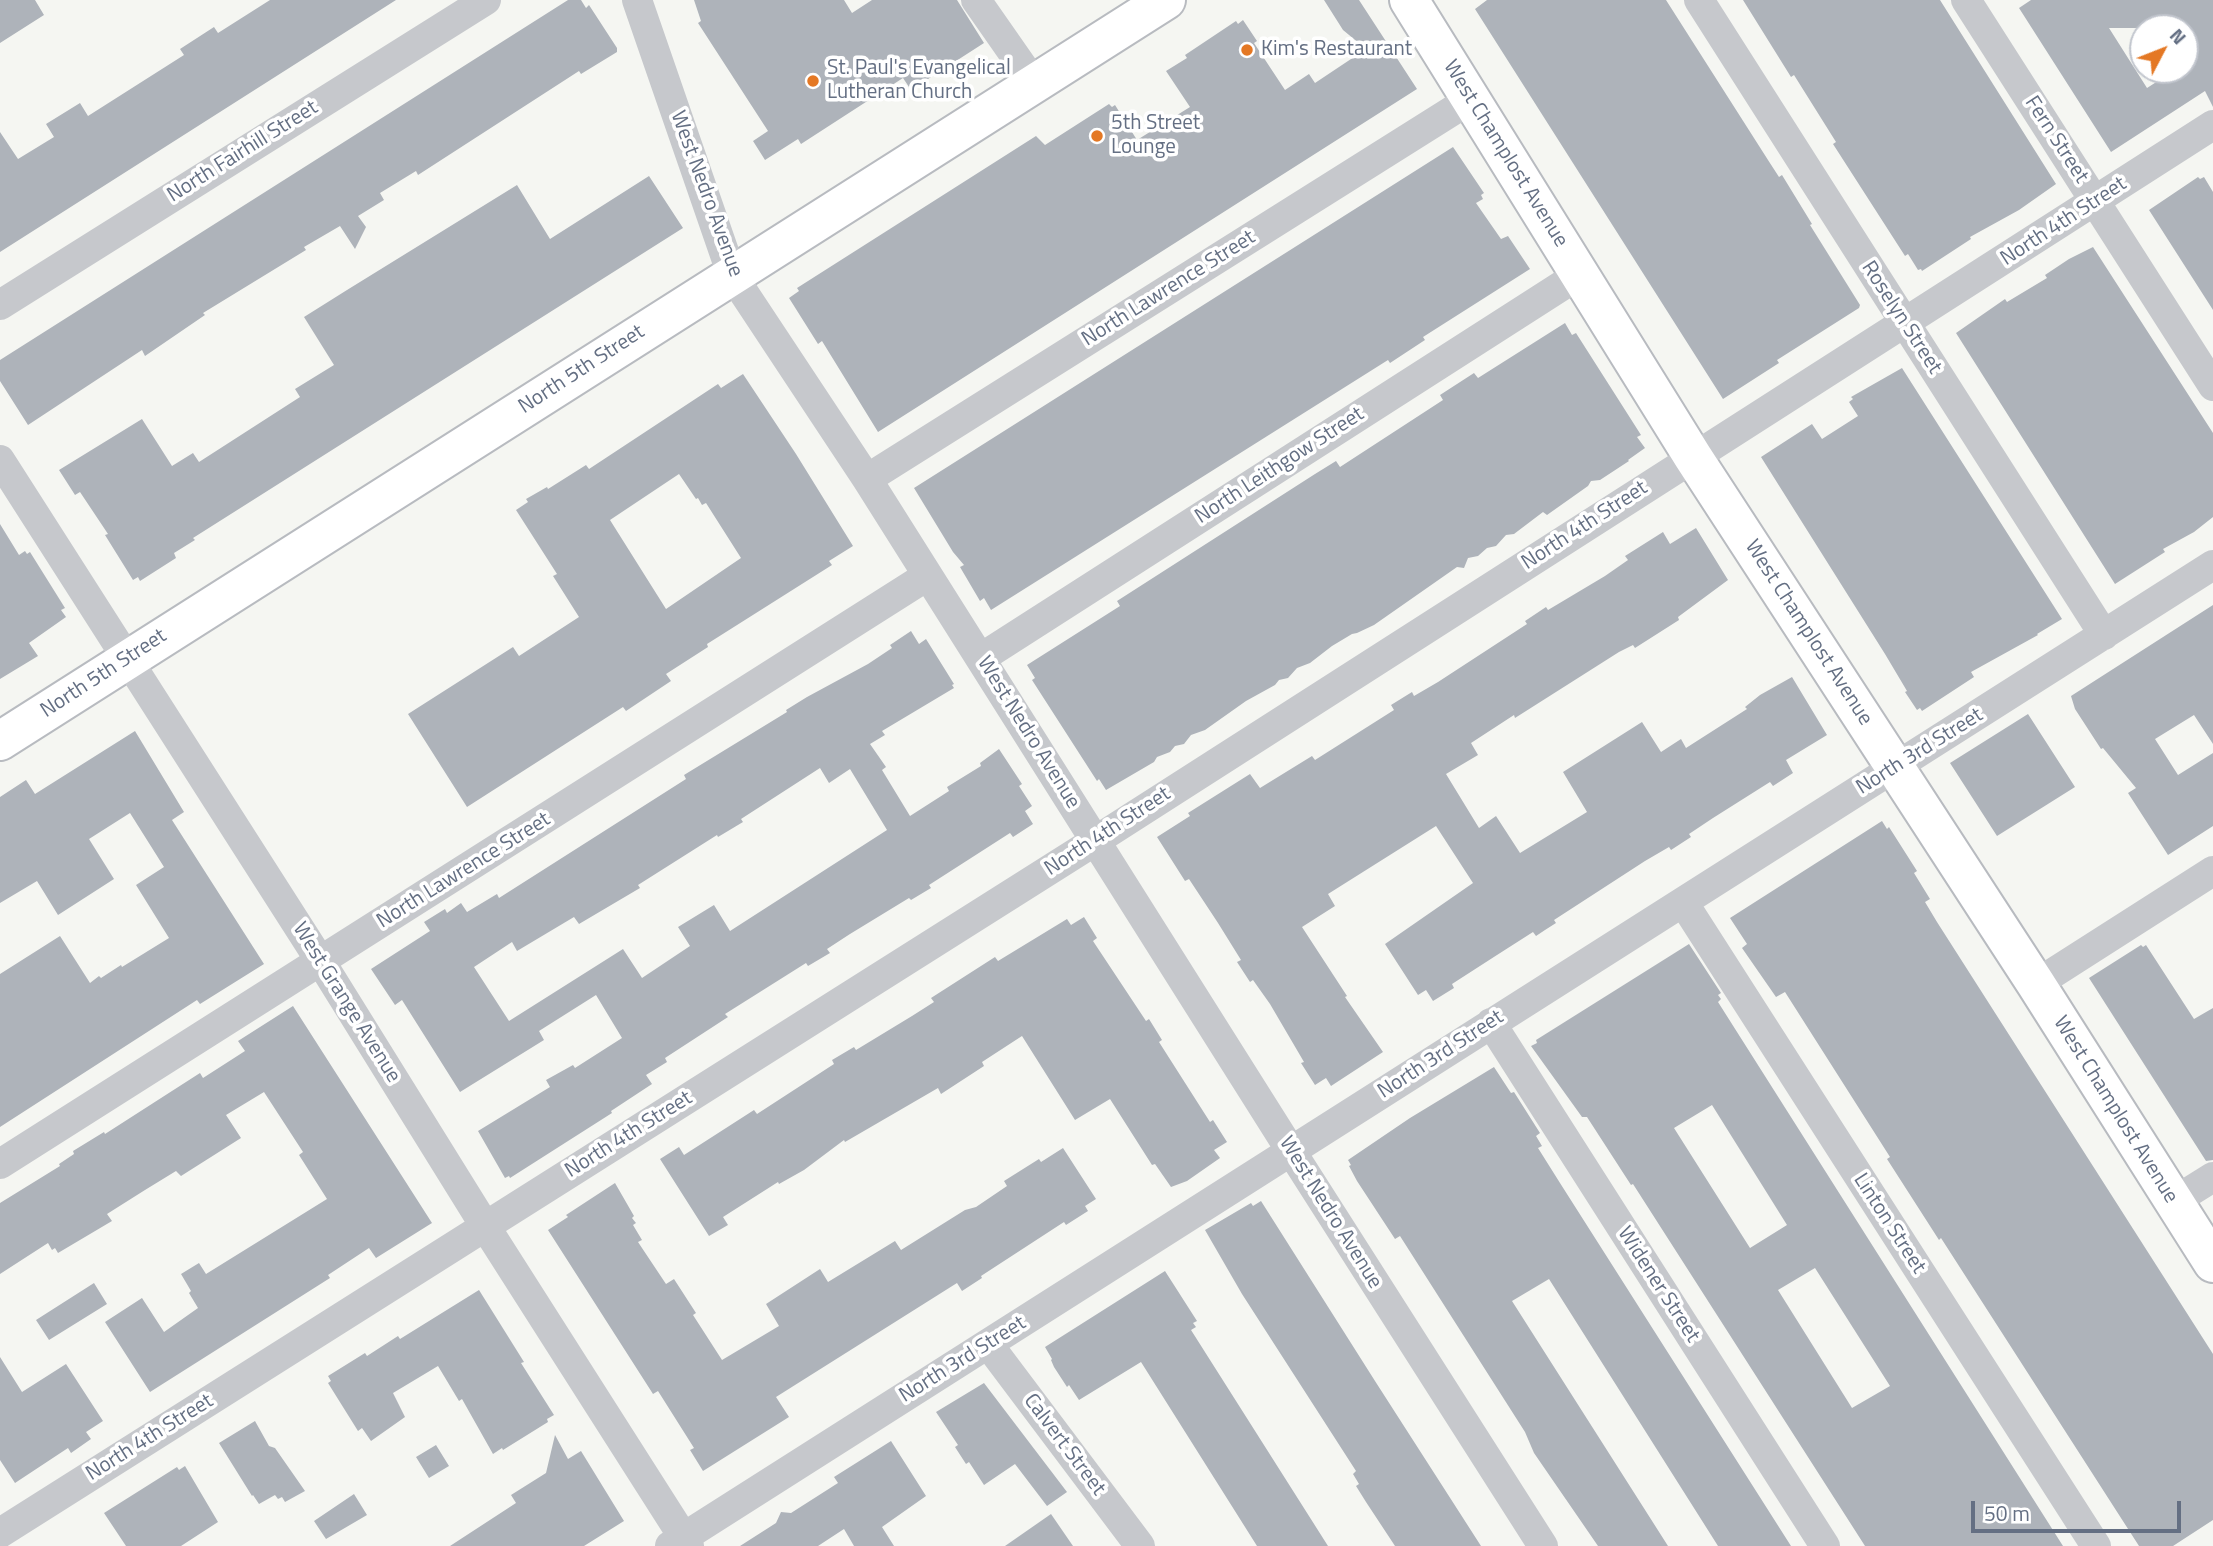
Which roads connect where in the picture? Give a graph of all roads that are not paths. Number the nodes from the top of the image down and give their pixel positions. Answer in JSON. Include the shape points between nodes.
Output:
{"nodes":[{"id":1,"x":486,"y":0,"type":"edge"},
{"id":2,"x":637,"y":0,"type":"edge"},
{"id":3,"x":976,"y":0,"type":"edge"},
{"id":4,"x":1166,"y":0,"type":"edge"},
{"id":5,"x":1409,"y":0,"type":"edge"},
{"id":6,"x":1699,"y":0,"type":"edge"},
{"id":7,"x":1966,"y":0,"type":"edge"},
{"id":8,"x":1034,"y":83,"type":"junction"},
{"id":9,"x":1471,"y":99,"type":"junction"},
{"id":10,"x":2213,"y":125,"type":"edge"},
{"id":11,"x":2095,"y":202,"type":"junction"},
{"id":12,"x":1580,"y":274,"type":"junction"},
{"id":13,"x":732,"y":275,"type":"junction"},
{"id":14,"x":0,"y":304,"type":"edge"},
{"id":15,"x":1905,"y":324,"type":"junction"},
{"id":16,"x":2213,"y":386,"type":"edge"},
{"id":17,"x":1693,"y":457,"type":"junction"},
{"id":18,"x":0,"y":460,"type":"edge"},
{"id":19,"x":867,"y":479,"type":"junction"},
{"id":20,"x":2213,"y":565,"type":"edge"},
{"id":21,"x":927,"y":576,"type":"junction"},
{"id":22,"x":2104,"y":635,"type":"junction"},
{"id":23,"x":981,"y":658,"type":"junction"},
{"id":24,"x":127,"y":660,"type":"junction"},
{"id":25,"x":0,"y":741,"type":"edge"},
{"id":26,"x":1896,"y":767,"type":"junction"},
{"id":27,"x":1095,"y":841,"type":"junction"},
{"id":28,"x":2213,"y":871,"type":"edge"},
{"id":29,"x":1683,"y":902,"type":"junction"},
{"id":30,"x":321,"y":962,"type":"junction"},
{"id":31,"x":2036,"y":984,"type":"junction"},
{"id":32,"x":1491,"y":1023,"type":"junction"},
{"id":33,"x":1290,"y":1152,"type":"junction"},
{"id":34,"x":0,"y":1164,"type":"edge"},
{"id":35,"x":2213,"y":1177,"type":"edge"},
{"id":36,"x":2173,"y":1202,"type":"junction"},
{"id":37,"x":485,"y":1226,"type":"junction"},
{"id":38,"x":2213,"y":1264,"type":"edge"},
{"id":39,"x":988,"y":1344,"type":"junction"},
{"id":40,"x":0,"y":1533,"type":"edge"},
{"id":41,"x":681,"y":1543,"type":"edge"},
{"id":42,"x":1140,"y":1546,"type":"edge"},
{"id":43,"x":1543,"y":1546,"type":"edge"},
{"id":44,"x":1825,"y":1546,"type":"edge"},
{"id":45,"x":2096,"y":1546,"type":"edge"}],
"edges":[{"from":1,"to":14,"type":"street","name":"North Fairhill Street"},
{"from":2,"to":13,"type":"street","name":"West Nedro Avenue"},
{"from":3,"to":8,"type":"street"},
{"from":4,"to":8,"type":"street","name":"North 5th Street"},
{"from":5,"to":9,"type":"street","name":"West Champlost Avenue"},
{"from":6,"to":15,"type":"street","name":"Roselyn Street"},
{"from":7,"to":11,"type":"street","name":"Fern Street"},
{"from":8,"to":13,"type":"street","name":"North 5th Street"},
{"from":9,"to":12,"type":"street","name":"West Champlost Avenue"},
{"from":9,"to":19,"type":"street","name":"North Lawrence Street"},
{"from":10,"to":11,"type":"street","name":"North 4th Street"},
{"from":11,"to":15,"type":"street","name":"North 4th Street"},
{"from":11,"to":16,"type":"street","name":"Fern Street"},
{"from":12,"to":17,"type":"street","name":"West Champlost Avenue"},
{"from":12,"to":23,"type":"street","name":"North Leithgow Street"},
{"from":13,"to":19,"type":"street","name":"West Nedro Avenue"},
{"from":13,"to":24,"type":"street","name":"North 5th Street"},
{"from":15,"to":17,"type":"street","name":"North 4th Street"},
{"from":15,"to":22,"type":"street","name":"Roselyn Street"},
{"from":17,"to":26,"type":"street","name":"West Champlost Avenue"},
{"from":17,"to":27,"type":"street","name":"North 4th Street"},
{"from":18,"to":24,"type":"street","name":"West Grange Avenue"},
{"from":19,"to":21,"type":"street","name":"West Nedro Avenue"},
{"from":20,"to":22,"type":"street","name":"North 3rd Street"},
{"from":21,"to":23,"type":"street","name":"West Nedro Avenue"},
{"from":21,"to":30,"type":"street","name":"North Lawrence Street"},
{"from":22,"to":26,"type":"street","name":"North 3rd Street"},
{"from":23,"to":27,"type":"street","name":"West Nedro Avenue"},
{"from":24,"to":25,"type":"street","name":"North 5th Street"},
{"from":24,"to":30,"type":"street","name":"West Grange Avenue"},
{"from":26,"to":29,"type":"street","name":"North 3rd Street"},
{"from":26,"to":31,"type":"street","name":"West Champlost Avenue"},
{"from":27,"to":33,"type":"street","name":"West Nedro Avenue"},
{"from":27,"to":37,"type":"street","name":"North 4th Street"},
{"from":28,"to":31,"type":"street"},
{"from":29,"to":32,"type":"street","name":"North 3rd Street"},
{"from":29,"to":45,"type":"street","name":"Linton Street"},
{"from":30,"to":34,"type":"street","name":"North Lawrence Street"},
{"from":30,"to":37,"type":"street","name":"West Grange Avenue"},
{"from":31,"to":36,"type":"street","name":"West Champlost Avenue"},
{"from":32,"to":33,"type":"street","name":"North 3rd Street"},
{"from":32,"to":44,"type":"street","name":"Widener Street"},
{"from":33,"to":39,"type":"street","name":"North 3rd Street"},
{"from":33,"to":43,"type":"street","name":"West Nedro Avenue"},
{"from":35,"to":36,"type":"street"},
{"from":36,"to":38,"type":"street","name":"West Champlost Avenue"},
{"from":37,"to":40,"type":"street","name":"North 4th Street"},
{"from":37,"to":41,"type":"street","name":"West Grange Avenue"},
{"from":39,"to":41,"type":"street","name":"North 3rd Street"},
{"from":39,"to":42,"type":"street","name":"Calvert Street"}]}
